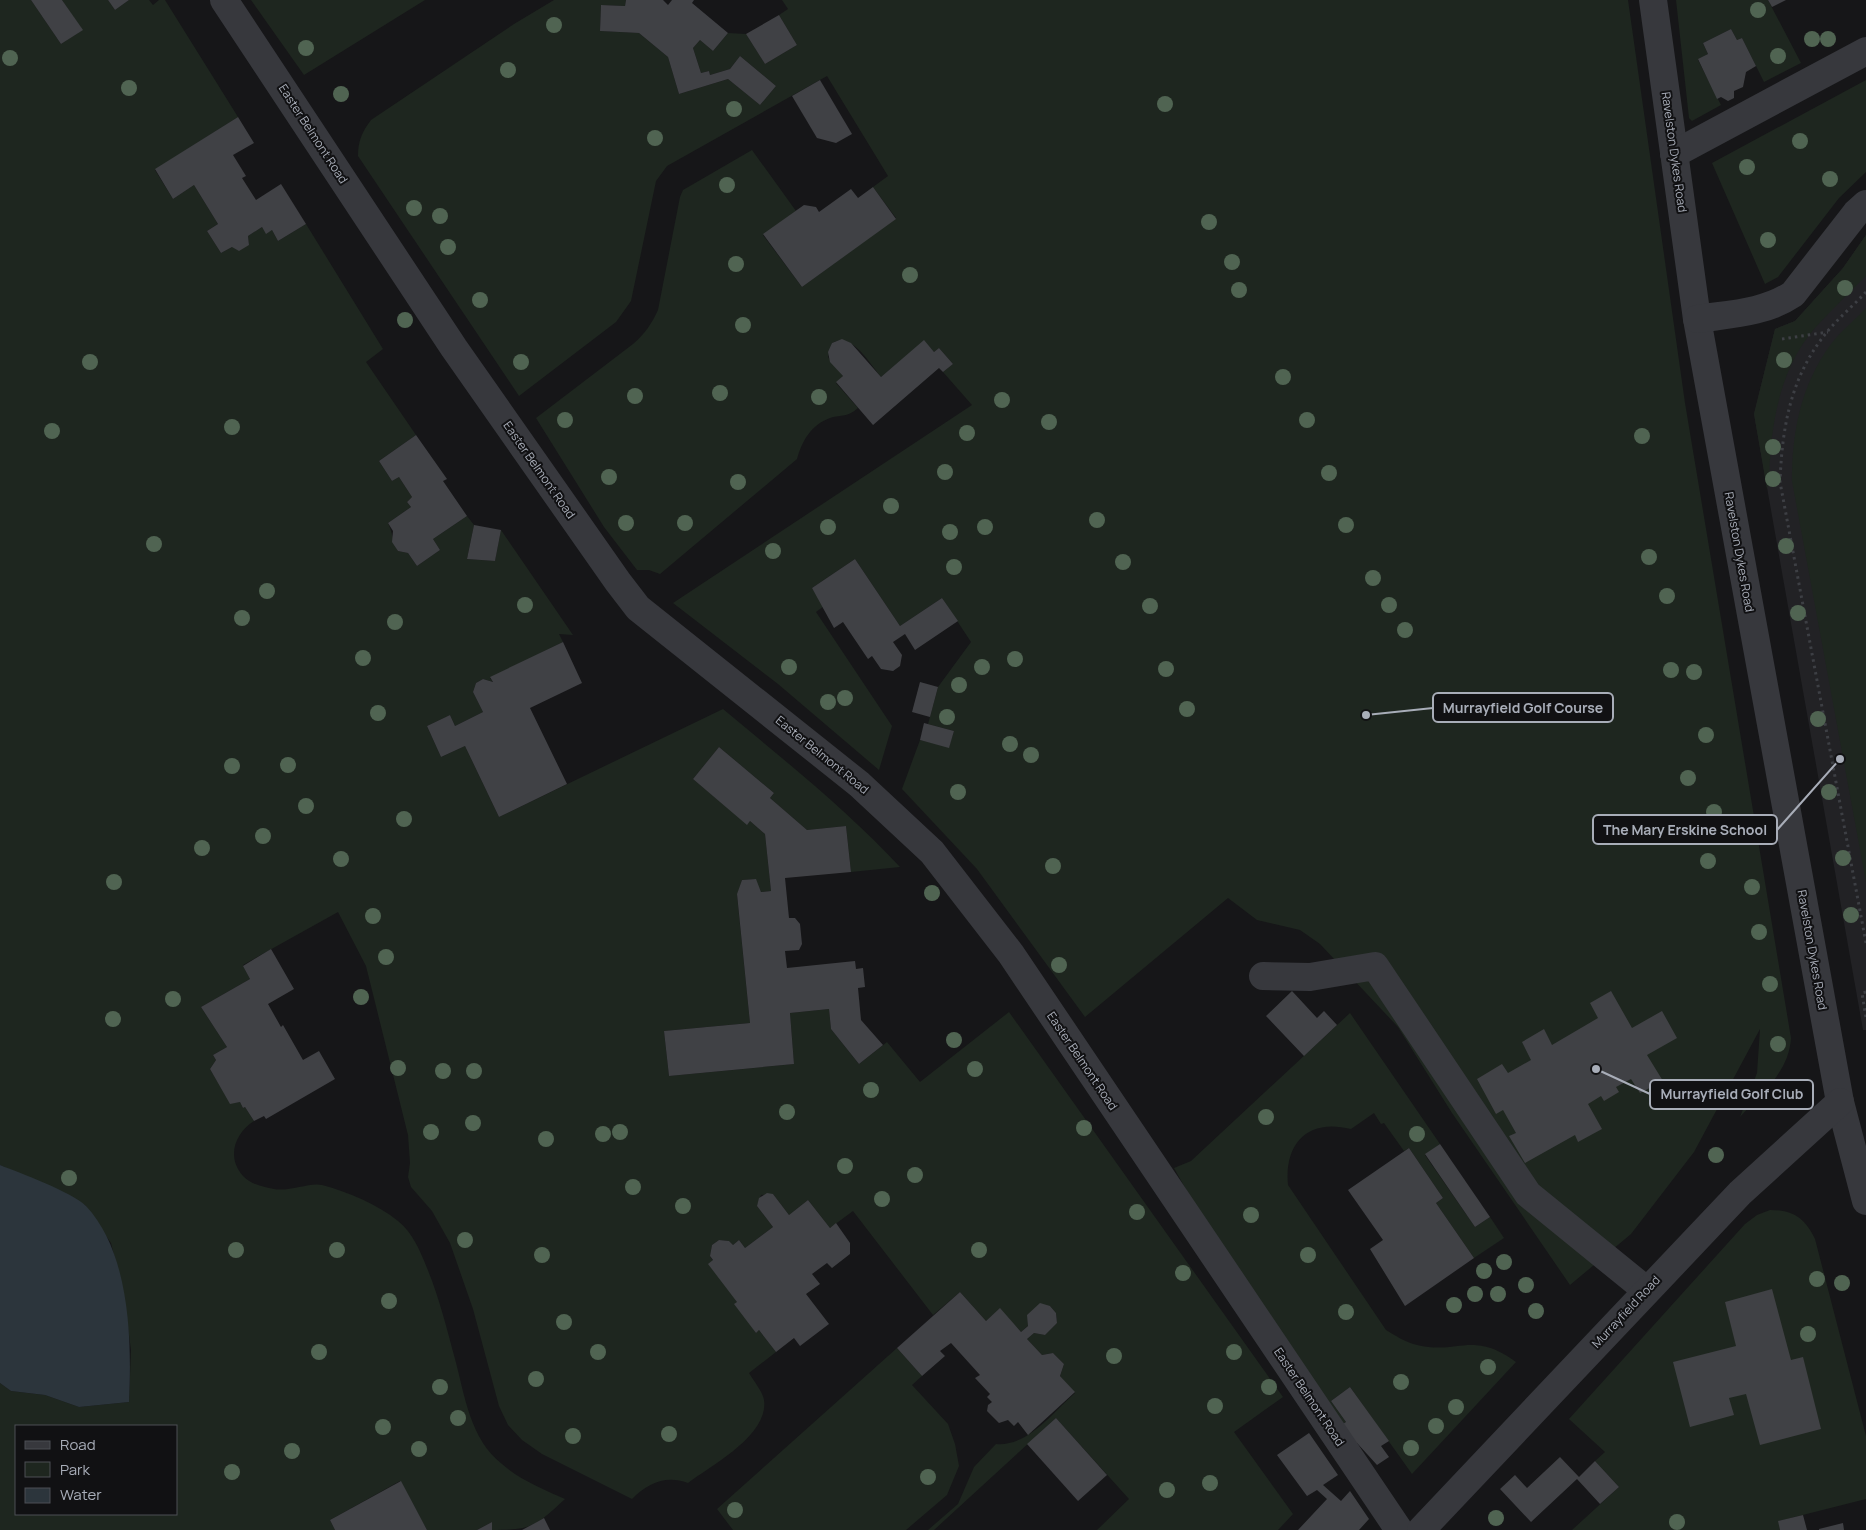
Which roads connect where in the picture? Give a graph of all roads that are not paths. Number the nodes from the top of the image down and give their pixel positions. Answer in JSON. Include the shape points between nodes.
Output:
{"nodes":[{"id":1,"x":224,"y":0,"type":"edge"},
{"id":2,"x":1654,"y":0,"type":"edge"},
{"id":3,"x":1866,"y":51,"type":"edge"},
{"id":4,"x":1674,"y":154,"type":"junction"},
{"id":5,"x":1866,"y":204,"type":"edge"},
{"id":6,"x":1697,"y":319,"type":"junction"},
{"id":7,"x":1263,"y":976,"type":"dead end"},
{"id":8,"x":1840,"y":1102,"type":"junction"},
{"id":9,"x":1866,"y":1201,"type":"edge"},
{"id":10,"x":1646,"y":1290,"type":"junction"},
{"id":11,"x":1399,"y":1530,"type":"edge"},
{"id":12,"x":1421,"y":1530,"type":"edge"}],
"edges":[{"from":1,"to":11,"type":"street","name":"Easter Belmont Road","via":[[454,348],[638,608],[873,797],[932,852],[1011,954]]},
{"from":2,"to":4,"type":"street","name":"Ravelston Dykes Road"},
{"from":3,"to":4,"type":"street"},
{"from":4,"to":6,"type":"street","name":"Ravelston Dykes Road"},
{"from":5,"to":6,"type":"street","via":[[1793,294],[1780,303]]},
{"from":6,"to":8,"type":"street","name":"Ravelston Dykes Road"},
{"from":7,"to":10,"type":"street","via":[[1310,977],[1375,966],[1528,1194]]},
{"from":8,"to":9,"type":"street","name":"Ravelston Dykes Road"},
{"from":8,"to":10,"type":"street","name":"Murrayfield Road","via":[[1740,1193]]},
{"from":10,"to":12,"type":"street","name":"Murrayfield Road"}]}
